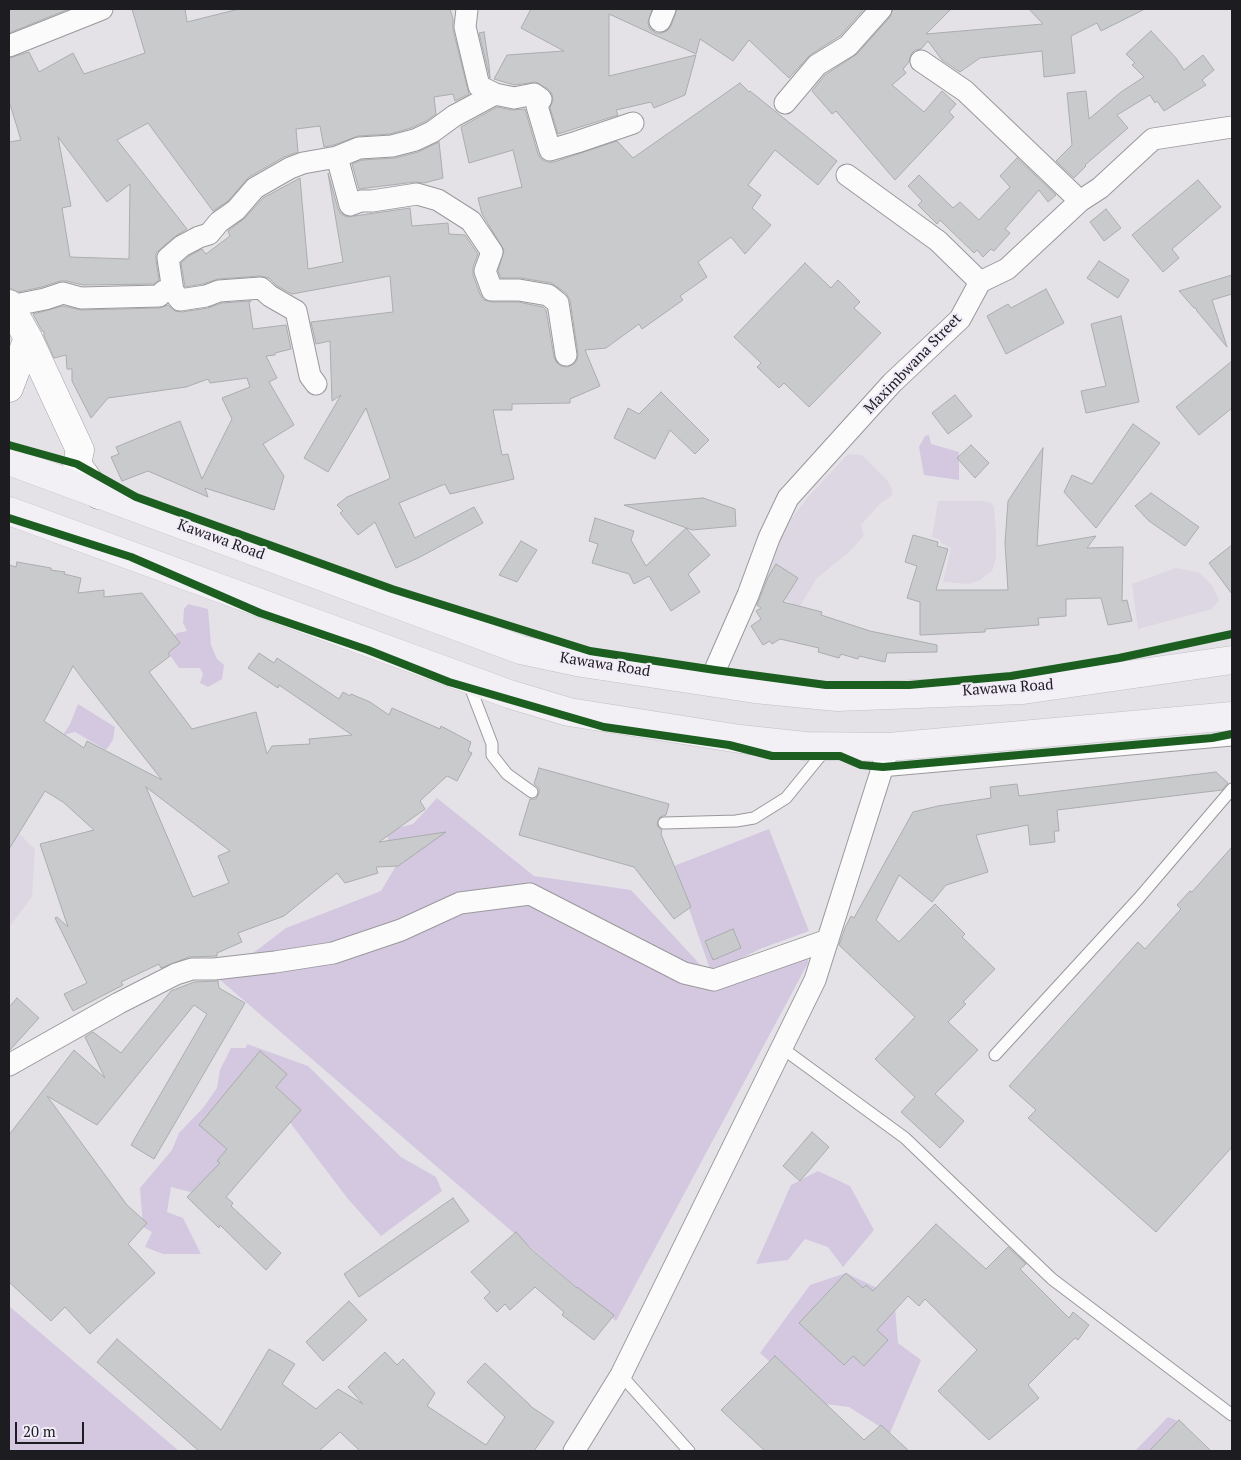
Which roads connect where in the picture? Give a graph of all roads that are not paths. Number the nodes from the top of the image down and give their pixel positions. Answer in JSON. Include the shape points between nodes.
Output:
{"nodes":[{"id":1,"x":102,"y":9,"type":"edge"},
{"id":2,"x":467,"y":9,"type":"edge"},
{"id":3,"x":881,"y":9,"type":"edge"},
{"id":4,"x":9,"y":46,"type":"edge"},
{"id":5,"x":921,"y":61,"type":"dead end"},
{"id":6,"x":495,"y":94,"type":"junction"},
{"id":7,"x":785,"y":103,"type":"dead end"},
{"id":8,"x":633,"y":123,"type":"dead end"},
{"id":9,"x":1232,"y":128,"type":"edge"},
{"id":10,"x":337,"y":157,"type":"junction"},
{"id":11,"x":847,"y":175,"type":"dead end"},
{"id":12,"x":1080,"y":201,"type":"junction"},
{"id":13,"x":980,"y":282,"type":"junction"},
{"id":14,"x":173,"y":291,"type":"junction"},
{"id":15,"x":9,"y":305,"type":"edge"},
{"id":16,"x":28,"y":338,"type":"junction"},
{"id":17,"x":566,"y":355,"type":"dead end"},
{"id":18,"x":316,"y":384,"type":"dead end"},
{"id":19,"x":9,"y":388,"type":"edge"},
{"id":20,"x":9,"y":461,"type":"edge"},
{"id":21,"x":99,"y":495,"type":"junction"},
{"id":22,"x":9,"y":511,"type":"edge"},
{"id":23,"x":1232,"y":660,"type":"edge"},
{"id":24,"x":466,"y":678,"type":"junction"},
{"id":25,"x":718,"y":683,"type":"junction"},
{"id":26,"x":1232,"y":716,"type":"edge"},
{"id":27,"x":1232,"y":740,"type":"edge"},
{"id":28,"x":830,"y":746,"type":"junction"},
{"id":29,"x":885,"y":759,"type":"junction"},
{"id":30,"x":1232,"y":789,"type":"edge"},
{"id":31,"x":532,"y":792,"type":"dead end"},
{"id":32,"x":664,"y":823,"type":"dead end"},
{"id":33,"x":828,"y":940,"type":"junction"},
{"id":34,"x":782,"y":1048,"type":"junction"},
{"id":35,"x":995,"y":1055,"type":"dead end"},
{"id":36,"x":9,"y":1065,"type":"edge"},
{"id":37,"x":621,"y":1375,"type":"junction"},
{"id":38,"x":1232,"y":1416,"type":"edge"},
{"id":39,"x":574,"y":1451,"type":"edge"},
{"id":40,"x":689,"y":1451,"type":"edge"}],
"edges":[{"from":1,"to":4,"type":"street"},
{"from":2,"to":6,"type":"street","via":[[465,27],[480,86]]},
{"from":3,"to":7,"type":"street","via":[[848,46],[817,65]]},
{"from":5,"to":12,"type":"street","via":[[965,91]]},
{"from":6,"to":8,"type":"street","via":[[514,98],[534,94],[541,98],[537,106],[550,150]]},
{"from":6,"to":10,"type":"street","via":[[415,140],[392,146],[360,148]]},
{"from":9,"to":12,"type":"street","via":[[1153,139],[1100,188]]},
{"from":10,"to":14,"type":"street","via":[[303,163],[255,188],[209,234],[182,246],[168,258]]},
{"from":10,"to":17,"type":"street","via":[[350,205],[418,194],[438,200],[471,221],[492,252],[485,271],[492,290],[548,295],[558,303]]},
{"from":11,"to":13,"type":"street","via":[[938,241]]},
{"from":12,"to":13,"type":"street","via":[[1007,268]]},
{"from":13,"to":25,"type":"street","name":"Maximbwana Street","via":[[960,319],[892,383],[788,498],[715,670]]},
{"from":14,"to":15,"type":"street","via":[[164,291],[158,296],[81,298],[63,293]]},
{"from":14,"to":18,"type":"street","via":[[180,300],[220,291],[261,288],[296,310],[310,376]]},
{"from":15,"to":16,"type":"street"},
{"from":16,"to":19,"type":"street"},
{"from":16,"to":21,"type":"street","via":[[80,450],[78,464]]},
{"from":20,"to":21,"type":"main road","name":"Kawawa Road"},
{"from":21,"to":25,"type":"main road","name":"Kawawa Road","via":[[520,650],[582,663]]},
{"from":22,"to":24,"type":"main road"},
{"from":23,"to":25,"type":"main road","name":"Kawawa Road","via":[[1023,690],[837,697]]},
{"from":24,"to":28,"type":"main road","via":[[569,712],[740,739]]},
{"from":24,"to":31,"type":"lane","via":[[492,744],[492,755],[507,774]]},
{"from":26,"to":29,"type":"main road"},
{"from":27,"to":29,"type":"lane"},
{"from":28,"to":29,"type":"main road"},
{"from":28,"to":32,"type":"lane","via":[[786,798],[754,818]]},
{"from":29,"to":33,"type":"street"},
{"from":30,"to":35,"type":"lane","via":[[1139,898]]},
{"from":33,"to":34,"type":"street","via":[[815,980]]},
{"from":33,"to":36,"type":"street","via":[[714,980],[684,974],[530,894],[460,903],[401,930],[333,953],[192,969],[176,974]]},
{"from":34,"to":37,"type":"street"},
{"from":34,"to":38,"type":"lane","via":[[905,1138],[1052,1279]]},
{"from":37,"to":39,"type":"street"},
{"from":37,"to":40,"type":"lane"}]}
